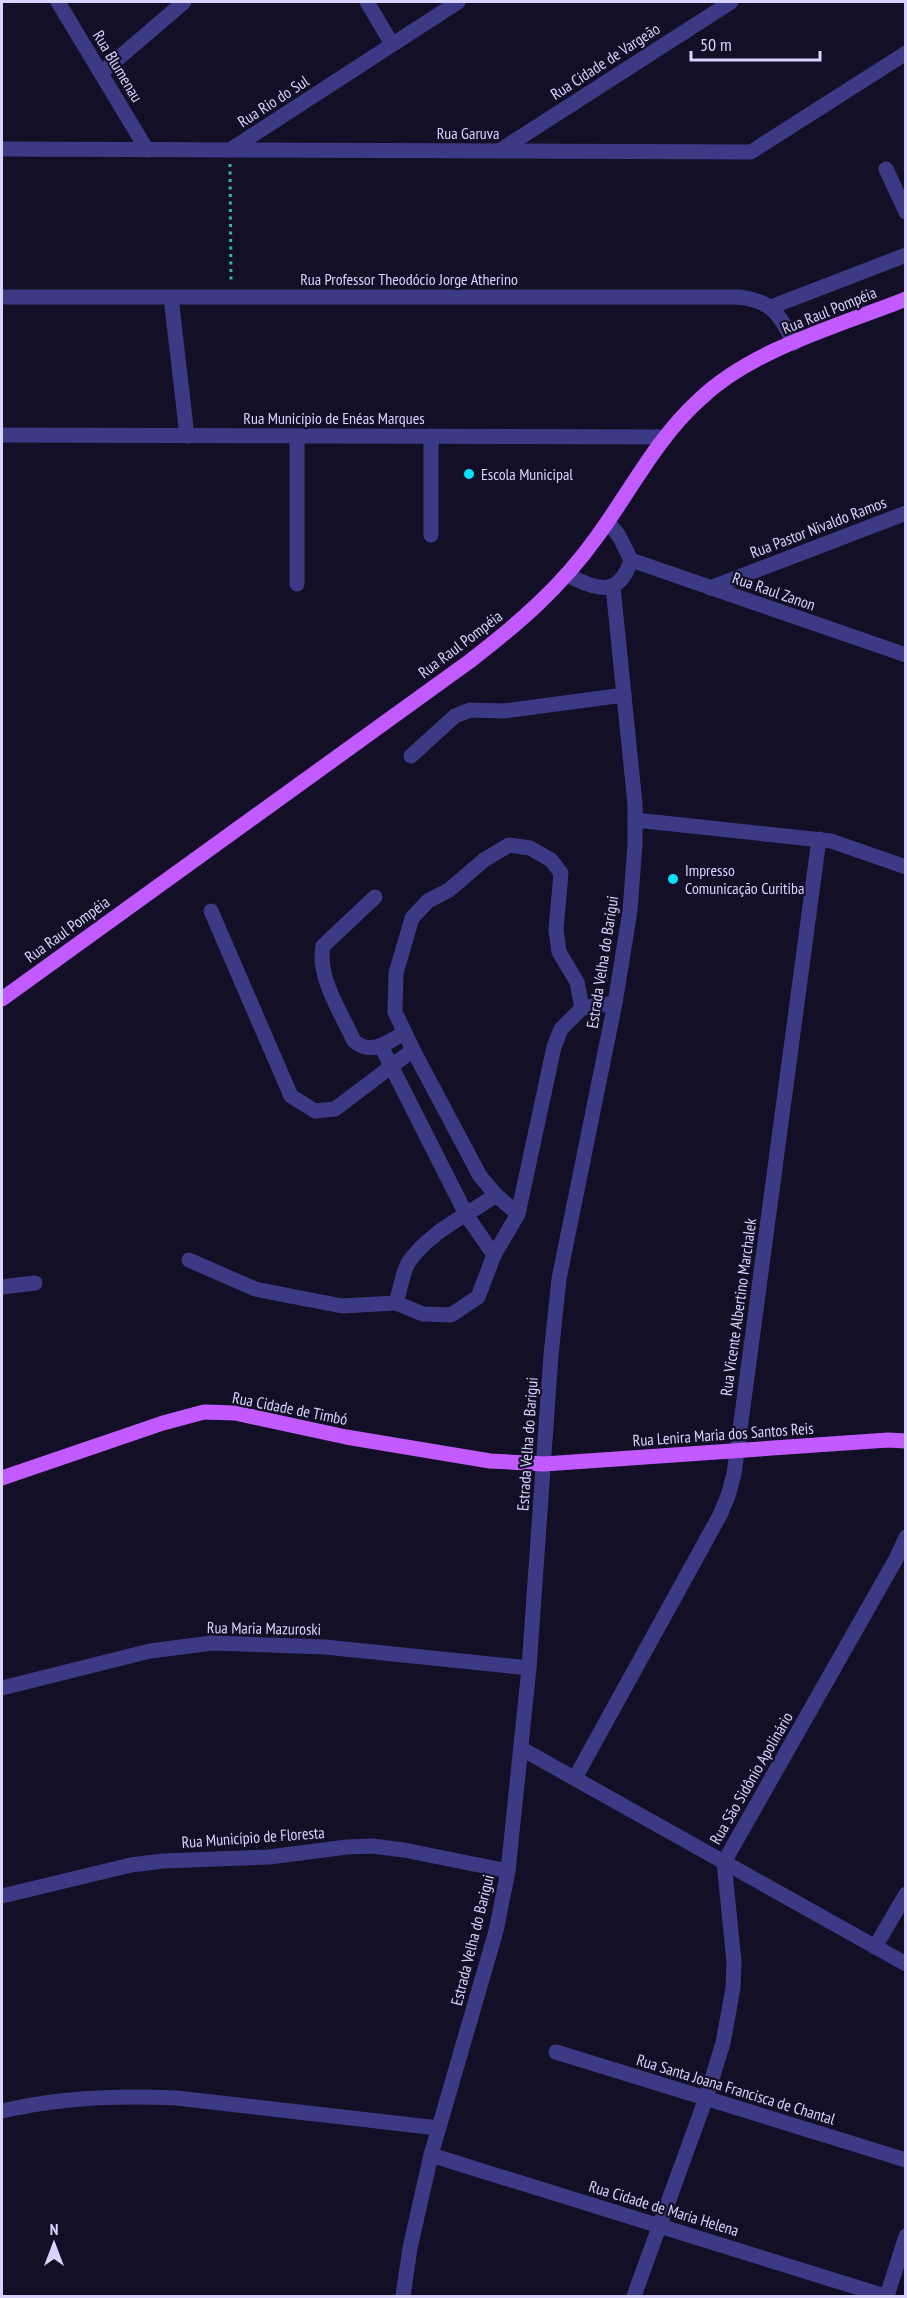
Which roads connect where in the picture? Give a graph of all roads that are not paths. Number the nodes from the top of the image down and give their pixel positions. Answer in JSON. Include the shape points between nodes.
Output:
{"nodes":[{"id":1,"x":58,"y":2,"type":"edge"},
{"id":2,"x":184,"y":2,"type":"edge"},
{"id":3,"x":367,"y":2,"type":"edge"},
{"id":4,"x":458,"y":2,"type":"edge"},
{"id":5,"x":731,"y":2,"type":"edge"},
{"id":6,"x":392,"y":44,"type":"junction"},
{"id":7,"x":906,"y":52,"type":"edge"},
{"id":8,"x":101,"y":74,"type":"junction"},
{"id":9,"x":2,"y":149,"type":"edge"},
{"id":10,"x":147,"y":150,"type":"junction"},
{"id":11,"x":230,"y":150,"type":"junction"},
{"id":12,"x":499,"y":151,"type":"junction"},
{"id":13,"x":886,"y":170,"type":"dead end"},
{"id":14,"x":906,"y":212,"type":"edge"},
{"id":15,"x":906,"y":255,"type":"edge"},
{"id":16,"x":2,"y":297,"type":"edge"},
{"id":17,"x":171,"y":297,"type":"junction"},
{"id":18,"x":906,"y":299,"type":"edge"},
{"id":19,"x":771,"y":307,"type":"junction"},
{"id":20,"x":794,"y":343,"type":"junction"},
{"id":21,"x":2,"y":435,"type":"edge"},
{"id":22,"x":187,"y":436,"type":"junction"},
{"id":23,"x":297,"y":436,"type":"junction"},
{"id":24,"x":431,"y":436,"type":"junction"},
{"id":25,"x":666,"y":437,"type":"junction"},
{"id":26,"x":906,"y":513,"type":"edge"},
{"id":27,"x":608,"y":522,"type":"junction"},
{"id":28,"x":431,"y":535,"type":"dead end"},
{"id":29,"x":631,"y":560,"type":"junction"},
{"id":30,"x":567,"y":575,"type":"junction"},
{"id":31,"x":297,"y":584,"type":"dead end"},
{"id":32,"x":613,"y":587,"type":"junction"},
{"id":33,"x":710,"y":588,"type":"junction"},
{"id":34,"x":906,"y":656,"type":"edge"},
{"id":35,"x":624,"y":695,"type":"junction"},
{"id":36,"x":411,"y":756,"type":"dead end"},
{"id":37,"x":635,"y":820,"type":"junction"},
{"id":38,"x":819,"y":839,"type":"junction"},
{"id":39,"x":906,"y":867,"type":"edge"},
{"id":40,"x":375,"y":897,"type":"dead end"},
{"id":41,"x":211,"y":911,"type":"dead end"},
{"id":42,"x":9,"y":988,"type":"edge"},
{"id":43,"x":2,"y":999,"type":"edge"},
{"id":44,"x":615,"y":1003,"type":"junction"},
{"id":45,"x":582,"y":1008,"type":"junction"},
{"id":46,"x":404,"y":1033,"type":"junction"},
{"id":47,"x":381,"y":1046,"type":"junction"},
{"id":48,"x":412,"y":1050,"type":"junction"},
{"id":49,"x":391,"y":1066,"type":"junction"},
{"id":50,"x":496,"y":1195,"type":"junction"},
{"id":51,"x":518,"y":1214,"type":"junction"},
{"id":52,"x":467,"y":1215,"type":"junction"},
{"id":53,"x":495,"y":1255,"type":"junction"},
{"id":54,"x":189,"y":1260,"type":"dead end"},
{"id":55,"x":35,"y":1283,"type":"dead end"},
{"id":56,"x":2,"y":1287,"type":"edge"},
{"id":57,"x":396,"y":1303,"type":"junction"},
{"id":58,"x":906,"y":1441,"type":"edge"},
{"id":59,"x":737,"y":1451,"type":"junction"},
{"id":60,"x":544,"y":1464,"type":"junction"},
{"id":61,"x":2,"y":1478,"type":"edge"},
{"id":62,"x":906,"y":1536,"type":"edge"},
{"id":63,"x":529,"y":1668,"type":"junction"},
{"id":64,"x":2,"y":1688,"type":"edge"},
{"id":65,"x":522,"y":1749,"type":"junction"},
{"id":66,"x":575,"y":1778,"type":"junction"},
{"id":67,"x":724,"y":1862,"type":"junction"},
{"id":68,"x":508,"y":1871,"type":"junction"},
{"id":69,"x":906,"y":1894,"type":"edge"},
{"id":70,"x":2,"y":1896,"type":"edge"},
{"id":71,"x":875,"y":1947,"type":"junction"},
{"id":72,"x":906,"y":1964,"type":"edge"},
{"id":73,"x":556,"y":2052,"type":"dead end"},
{"id":74,"x":706,"y":2098,"type":"junction"},
{"id":75,"x":2,"y":2111,"type":"edge"},
{"id":76,"x":438,"y":2128,"type":"junction"},
{"id":77,"x":431,"y":2155,"type":"junction"},
{"id":78,"x":906,"y":2160,"type":"edge"},
{"id":79,"x":659,"y":2226,"type":"junction"},
{"id":80,"x":906,"y":2236,"type":"edge"},
{"id":81,"x":403,"y":2296,"type":"edge"},
{"id":82,"x":633,"y":2296,"type":"edge"},
{"id":83,"x":886,"y":2296,"type":"edge"}],
"edges":[{"from":1,"to":8,"type":"street","name":"Rua Blumenau"},
{"from":2,"to":8,"type":"street"},
{"from":3,"to":6,"type":"street"},
{"from":4,"to":6,"type":"street","name":"Rua Rio do Sul"},
{"from":5,"to":12,"type":"street","name":"Rua Cidade de Vargeão"},
{"from":6,"to":11,"type":"street","name":"Rua Rio do Sul"},
{"from":7,"to":12,"type":"street","name":"Rua Garuva","via":[[751,152]]},
{"from":8,"to":10,"type":"street","name":"Rua Blumenau"},
{"from":9,"to":10,"type":"street","name":"Rua Garuva"},
{"from":10,"to":11,"type":"street","name":"Rua Garuva"},
{"from":11,"to":12,"type":"street","name":"Rua Garuva"},
{"from":13,"to":14,"type":"street"},
{"from":15,"to":19,"type":"street"},
{"from":16,"to":17,"type":"street","name":"Rua Professor Theodócio Jorge Atherino"},
{"from":17,"to":19,"type":"street","name":"Rua Professor Theodócio Jorge Atherino","via":[[736,297]]},
{"from":17,"to":22,"type":"street"},
{"from":18,"to":20,"type":"main road","name":"Rua Raul Pompéia"},
{"from":19,"to":20,"type":"street"},
{"from":20,"to":25,"type":"main road","name":"Rua Raul Pompéia","via":[[722,381]]},
{"from":21,"to":22,"type":"street","name":"Rua Município de Enéas Marques"},
{"from":22,"to":23,"type":"street","name":"Rua Município de Enéas Marques"},
{"from":23,"to":24,"type":"street","name":"Rua Município de Enéas Marques"},
{"from":23,"to":31,"type":"street"},
{"from":24,"to":25,"type":"street","name":"Rua Município de Enéas Marques"},
{"from":24,"to":28,"type":"street"},
{"from":25,"to":27,"type":"main road","name":"Rua Raul Pompéia"},
{"from":26,"to":33,"type":"street","name":"Rua Pastor Nivaldo Ramos"},
{"from":27,"to":29,"type":"street"},
{"from":27,"to":30,"type":"main road","name":"Rua Raul Pompéia"},
{"from":29,"to":32,"type":"street","via":[[627,572]]},
{"from":29,"to":33,"type":"street","name":"Rua Raul Zanon"},
{"from":30,"to":32,"type":"street","via":[[592,586]]},
{"from":30,"to":42,"type":"main road","name":"Rua Raul Pompéia","via":[[530,612],[470,661]]},
{"from":32,"to":35,"type":"street","name":"Estrada Velha do Barigui"},
{"from":33,"to":34,"type":"street","name":"Rua Raul Zanon"},
{"from":35,"to":36,"type":"street","via":[[504,711],[470,710],[455,716]]},
{"from":35,"to":37,"type":"street","name":"Estrada Velha do Barigui"},
{"from":37,"to":38,"type":"street"},
{"from":37,"to":44,"type":"street","name":"Estrada Velha do Barigui","via":[[630,911]]},
{"from":38,"to":39,"type":"street"},
{"from":38,"to":59,"type":"street","name":"Rua Vicente Albertino Marchalek"},
{"from":40,"to":47,"type":"street","via":[[323,946],[321,957],[322,971],[354,1041],[367,1049]]},
{"from":41,"to":49,"type":"street","via":[[291,1096],[315,1111],[335,1108]]},
{"from":42,"to":43,"type":"main road","name":"Rua Raul Pompéia"},
{"from":44,"to":45,"type":"street"},
{"from":44,"to":60,"type":"street","name":"Estrada Velha do Barigui","via":[[559,1279]]},
{"from":45,"to":46,"type":"street","via":[[577,982],[559,952],[556,930],[561,873],[552,860],[530,848],[508,845],[449,890],[428,901],[412,918],[396,973],[395,1012]]},
{"from":45,"to":51,"type":"street","via":[[561,1029],[554,1047]]},
{"from":46,"to":47,"type":"street"},
{"from":46,"to":48,"type":"street"},
{"from":47,"to":49,"type":"street"},
{"from":48,"to":49,"type":"street"},
{"from":48,"to":50,"type":"street","via":[[480,1176]]},
{"from":49,"to":52,"type":"street"},
{"from":50,"to":51,"type":"street"},
{"from":50,"to":52,"type":"street"},
{"from":51,"to":53,"type":"street"},
{"from":52,"to":53,"type":"street"},
{"from":52,"to":57,"type":"street","via":[[433,1235],[407,1264]]},
{"from":53,"to":57,"type":"street","via":[[478,1297],[451,1315],[423,1314]]},
{"from":54,"to":57,"type":"street","via":[[255,1289],[342,1306]]},
{"from":55,"to":56,"type":"street"},
{"from":58,"to":59,"type":"main road","name":"Rua Lenira Maria dos Santos Reis"},
{"from":59,"to":60,"type":"main road","name":"Rua Lenira Maria dos Santos Reis"},
{"from":59,"to":66,"type":"street","name":"Rua Vicente Albertino Marchalek","via":[[720,1515]]},
{"from":60,"to":61,"type":"main road","name":"Rua Cidade de Timbó","via":[[490,1461],[346,1437],[235,1413],[204,1413],[163,1423]]},
{"from":60,"to":63,"type":"street","name":"Estrada Velha do Barigui"},
{"from":62,"to":67,"type":"street","name":"Rua São Sidônio Apolinário"},
{"from":63,"to":64,"type":"street","name":"Rua Maria Mazuroski","via":[[325,1647],[212,1643],[150,1651]]},
{"from":63,"to":65,"type":"street","name":"Estrada Velha do Barigui"},
{"from":65,"to":66,"type":"street"},
{"from":65,"to":68,"type":"street","name":"Estrada Velha do Barigui"},
{"from":66,"to":67,"type":"street"},
{"from":67,"to":71,"type":"street"},
{"from":67,"to":74,"type":"street","name":"Rua São Sidônio Apolinário","via":[[733,1940],[733,1988],[723,2043]]},
{"from":68,"to":70,"type":"street","name":"Rua Município de Floresta","via":[[404,1850],[347,1847],[269,1857],[131,1865]]},
{"from":68,"to":76,"type":"street","name":"Estrada Velha do Barigui","via":[[492,1948]]},
{"from":69,"to":71,"type":"street"},
{"from":71,"to":72,"type":"street"},
{"from":73,"to":74,"type":"street","name":"Rua Santa Joana Francisca de Chantal"},
{"from":74,"to":78,"type":"street","name":"Rua Santa Joana Francisca de Chantal"},
{"from":74,"to":79,"type":"street","name":"Rua São Sidônio Apolinário"},
{"from":75,"to":76,"type":"street","via":[[63,2099],[134,2096]]},
{"from":76,"to":77,"type":"street","name":"Estrada Velha do Barigui"},
{"from":77,"to":79,"type":"street","name":"Rua Cidade de Maria Helena"},
{"from":77,"to":81,"type":"street","name":"Estrada Velha do Barigui"},
{"from":79,"to":82,"type":"street","name":"Rua São Sidônio Apolinário"},
{"from":79,"to":83,"type":"street","name":"Rua Cidade de Maria Helena"},
{"from":80,"to":83,"type":"street"}]}
